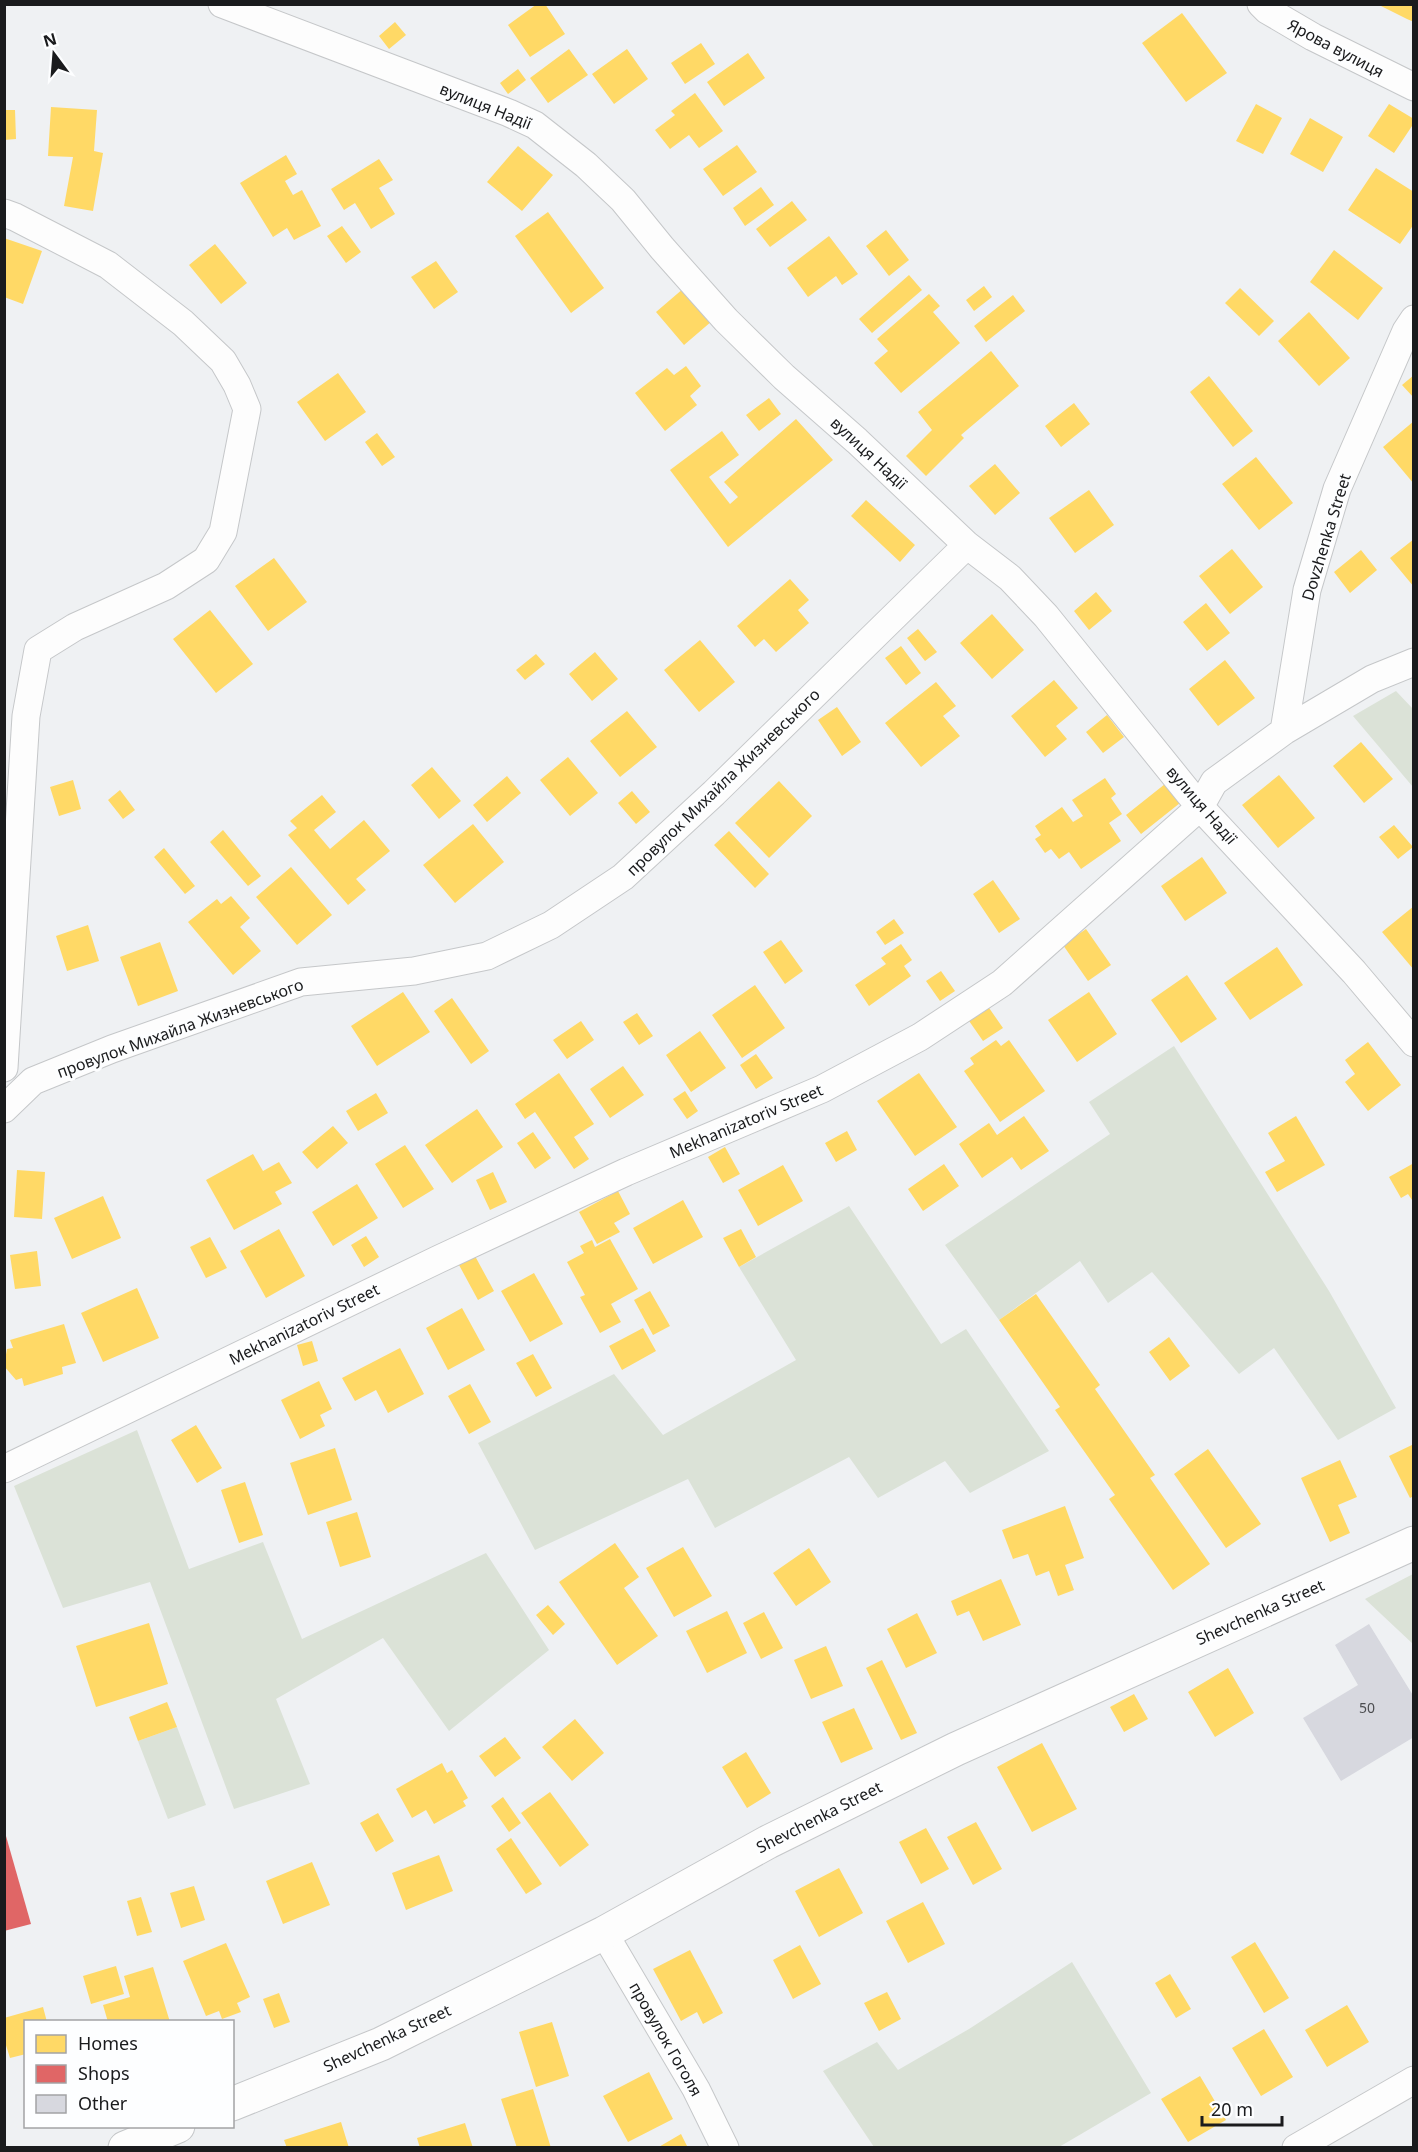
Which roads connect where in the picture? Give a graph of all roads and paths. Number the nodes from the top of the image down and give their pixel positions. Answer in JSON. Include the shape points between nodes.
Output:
{"nodes":[{"id":1,"x":222,"y":4,"type":"edge"},
{"id":2,"x":1261,"y":4,"type":"edge"},
{"id":3,"x":1413,"y":87,"type":"edge"},
{"id":4,"x":4,"y":213,"type":"edge"},
{"id":5,"x":1413,"y":319,"type":"edge"},
{"id":6,"x":967,"y":545,"type":"junction"},
{"id":7,"x":1413,"y":662,"type":"edge"},
{"id":8,"x":1284,"y":731,"type":"junction"},
{"id":9,"x":1200,"y":807,"type":"junction"},
{"id":10,"x":1413,"y":1043,"type":"edge"},
{"id":11,"x":4,"y":1068,"type":"edge"},
{"id":12,"x":4,"y":1109,"type":"edge"},
{"id":13,"x":4,"y":1469,"type":"edge"},
{"id":14,"x":1413,"y":1543,"type":"edge"},
{"id":15,"x":604,"y":1933,"type":"junction"},
{"id":16,"x":1413,"y":2080,"type":"edge"},
{"id":17,"x":234,"y":2103,"type":"edge"},
{"id":18,"x":175,"y":2128,"type":"edge"},
{"id":19,"x":124,"y":2148,"type":"edge"},
{"id":20,"x":724,"y":2148,"type":"edge"},
{"id":21,"x":1296,"y":2148,"type":"edge"}],
"edges":[{"from":1,"to":6,"type":"street","name":"вулиця Надії","via":[[535,125],[623,200],[726,320]]},
{"from":2,"to":3,"type":"street","name":"Ярова вулиця","via":[[1313,37]]},
{"from":4,"to":11,"type":"street","via":[[108,265],[183,323],[223,361],[247,409],[223,532],[206,560],[166,586],[75,627],[38,650],[26,716]]},
{"from":5,"to":8,"type":"street","name":"Dovzhenka Street","via":[[1337,489],[1307,590]]},
{"from":6,"to":9,"type":"street","name":"вулиця Надії","via":[[1010,578],[1046,616]]},
{"from":6,"to":12,"type":"street","name":"провулок Михайла Жизневського","via":[[673,832],[622,877],[551,925],[487,956],[414,971],[301,982],[33,1081]]},
{"from":7,"to":8,"type":"street","name":"Mekhanizatoriv Street","via":[[1372,679]]},
{"from":8,"to":9,"type":"street","name":"Mekhanizatoriv Street","via":[[1214,782]]},
{"from":9,"to":10,"type":"street","name":"вулиця Надії","via":[[1354,972]]},
{"from":9,"to":13,"type":"street","name":"Mekhanizatoriv Street","via":[[1002,983],[920,1037],[822,1089],[626,1172],[439,1258]]},
{"from":14,"to":15,"type":"main road","name":"Shevchenka Street","via":[[956,1749],[768,1842]]},
{"from":15,"to":17,"type":"main road","name":"Shevchenka Street","via":[[381,2044]]},
{"from":15,"to":20,"type":"street","name":"провулок Гоголя","via":[[696,2089]]},
{"from":16,"to":21,"type":"street"},
{"from":18,"to":19,"type":"main road"}]}
